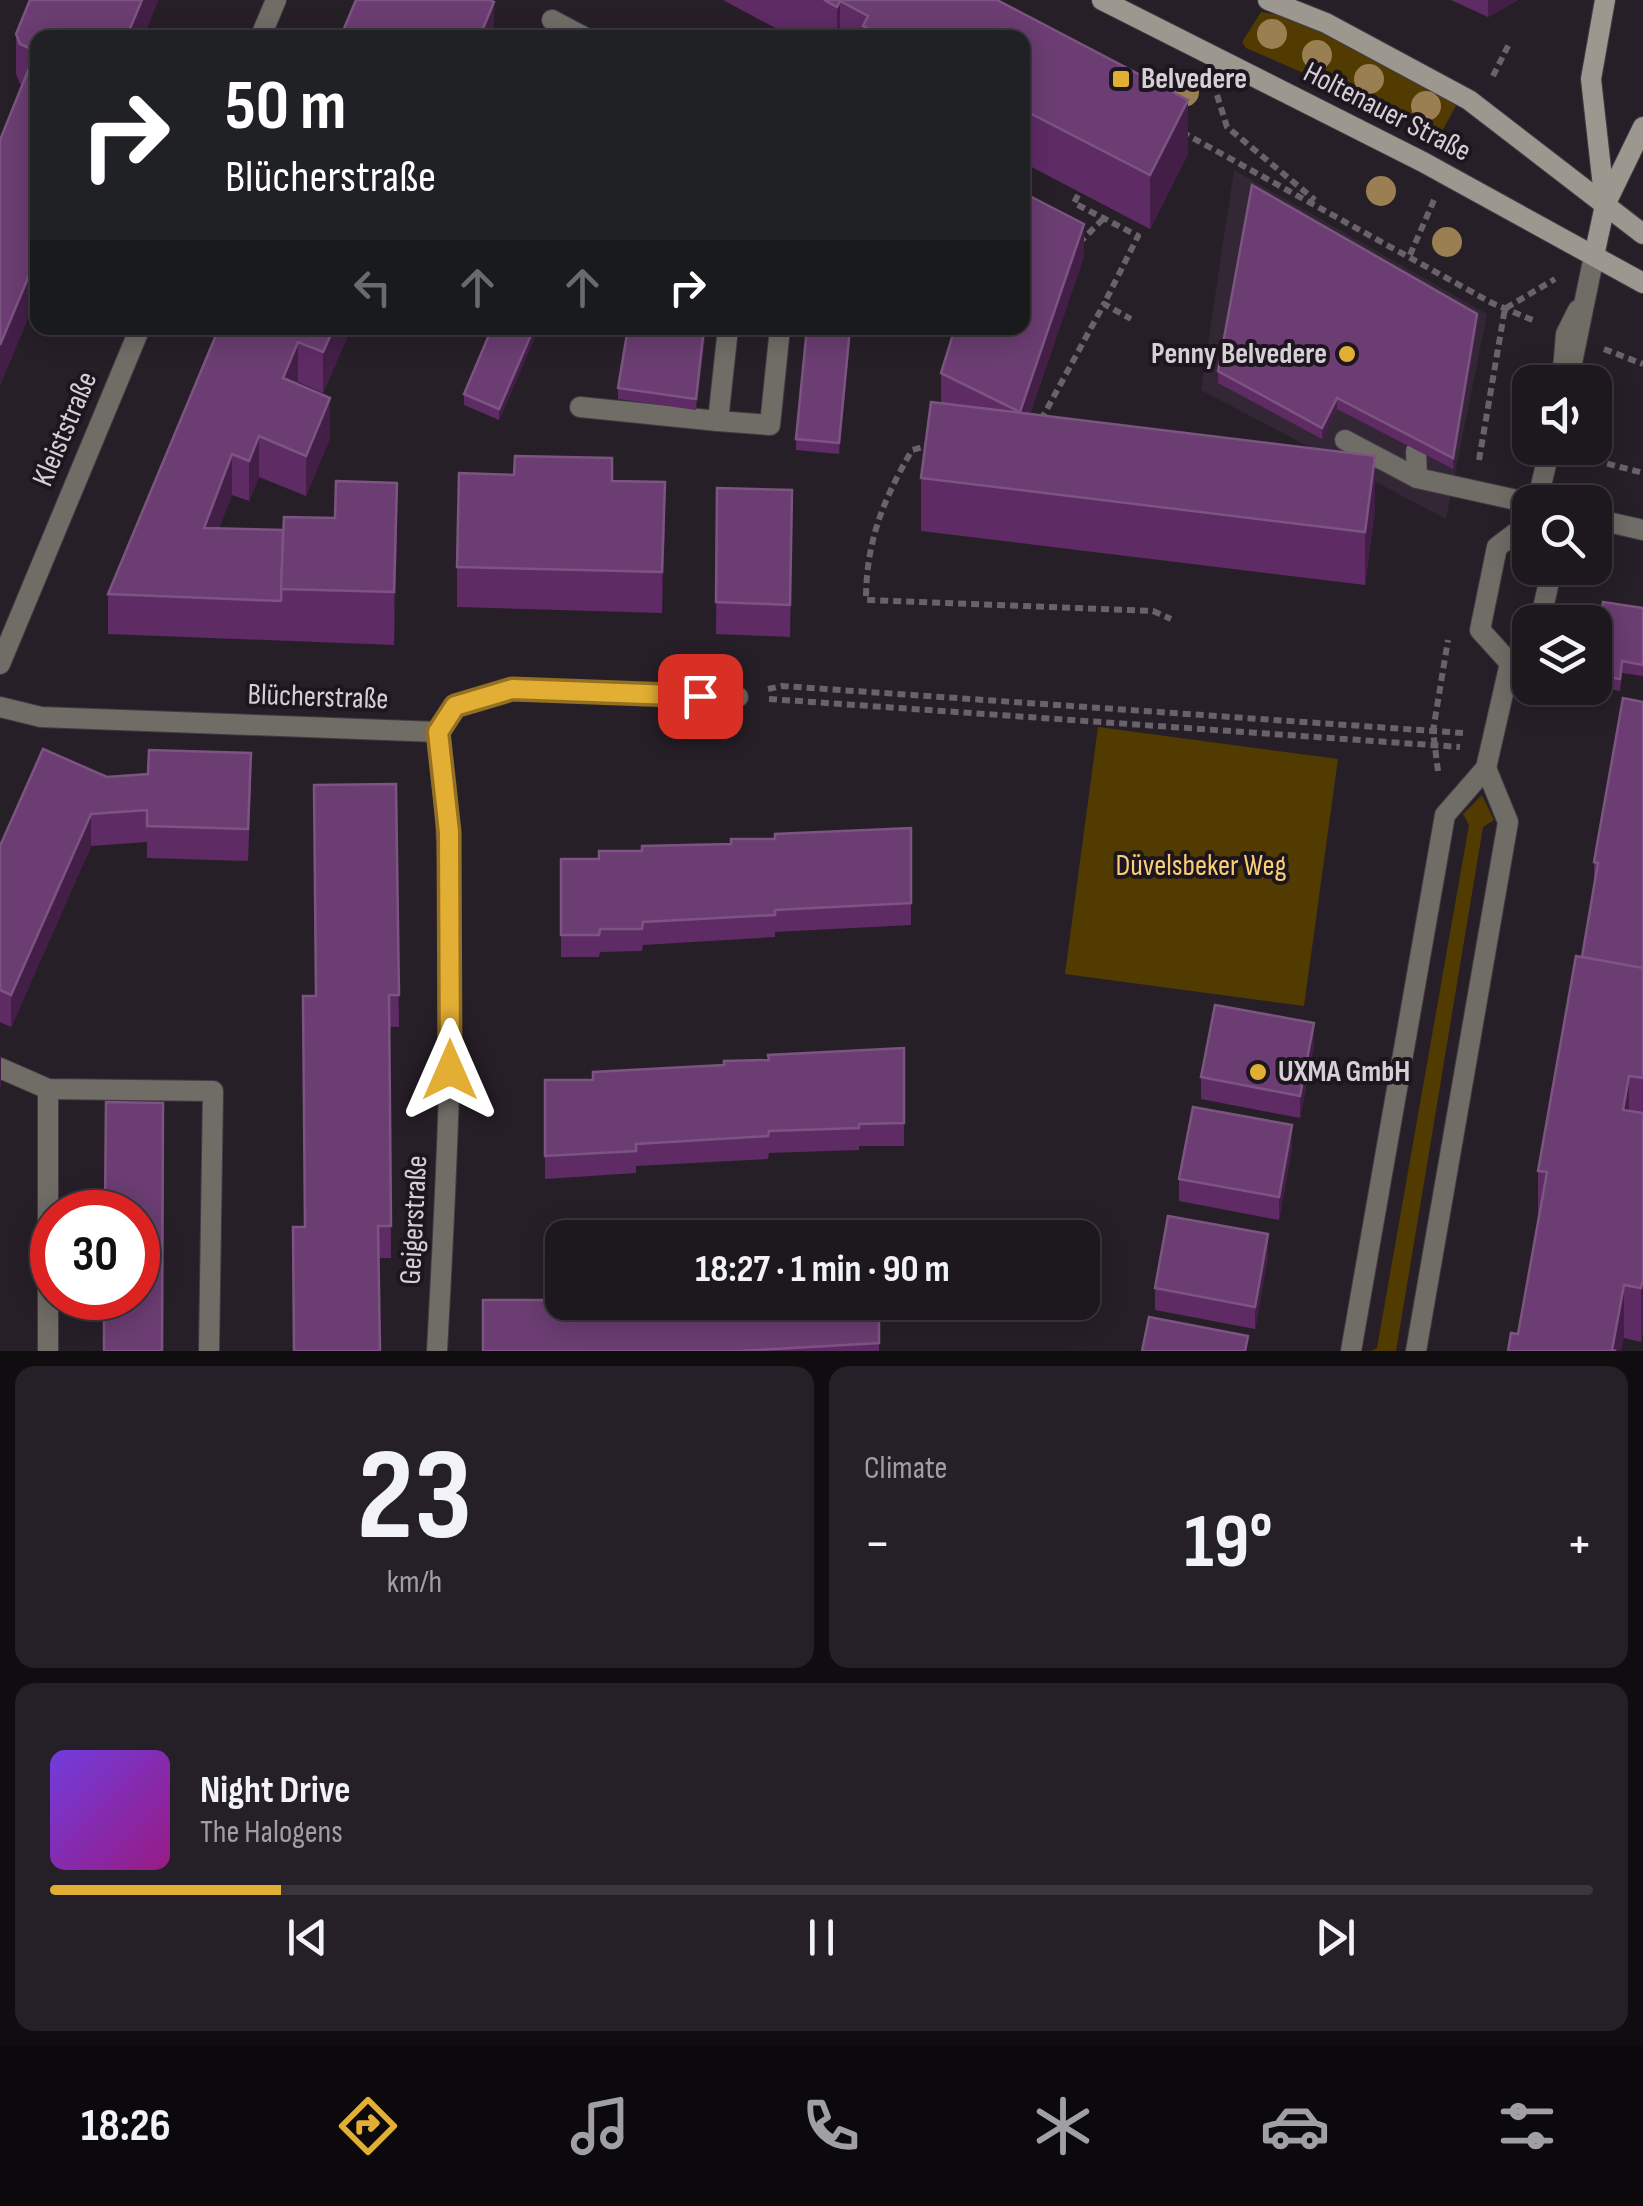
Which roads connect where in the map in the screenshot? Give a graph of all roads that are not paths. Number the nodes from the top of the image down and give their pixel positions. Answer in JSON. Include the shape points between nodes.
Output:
{"nodes":[{"id":1,"x":276,"y":0,"type":"edge"},
{"id":2,"x":1102,"y":0,"type":"edge"},
{"id":3,"x":1268,"y":0,"type":"edge"},
{"id":4,"x":1606,"y":0,"type":"edge"},
{"id":5,"x":552,"y":20,"type":"dead end"},
{"id":6,"x":263,"y":30,"type":"edge"},
{"id":7,"x":571,"y":30,"type":"edge"},
{"id":8,"x":1643,"y":127,"type":"edge"},
{"id":9,"x":1606,"y":206,"type":"junction"},
{"id":10,"x":1643,"y":234,"type":"edge"},
{"id":11,"x":1594,"y":256,"type":"junction"},
{"id":12,"x":1643,"y":283,"type":"edge"},
{"id":13,"x":137,"y":335,"type":"edge"},
{"id":14,"x":727,"y":335,"type":"edge"},
{"id":15,"x":779,"y":335,"type":"edge"},
{"id":16,"x":1565,"y":365,"type":"edge"},
{"id":17,"x":580,"y":408,"type":"dead end"},
{"id":18,"x":718,"y":421,"type":"junction"},
{"id":19,"x":1345,"y":440,"type":"dead end"},
{"id":20,"x":1416,"y":451,"type":"edge"},
{"id":21,"x":1417,"y":478,"type":"junction"},
{"id":22,"x":1512,"y":498,"type":"edge"},
{"id":23,"x":1612,"y":522,"type":"edge"},
{"id":24,"x":1643,"y":530,"type":"edge"},
{"id":25,"x":1512,"y":536,"type":"edge"},
{"id":26,"x":1510,"y":662,"type":"joint"},
{"id":27,"x":0,"y":664,"type":"edge"},
{"id":28,"x":738,"y":697,"type":"road end"},
{"id":29,"x":0,"y":707,"type":"edge"},
{"id":30,"x":438,"y":732,"type":"junction"},
{"id":31,"x":1488,"y":758,"type":"junction"},
{"id":32,"x":0,"y":1068,"type":"edge"},
{"id":33,"x":48,"y":1088,"type":"junction"},
{"id":34,"x":48,"y":1351,"type":"edge"},
{"id":35,"x":209,"y":1351,"type":"edge"},
{"id":36,"x":437,"y":1351,"type":"edge"},
{"id":37,"x":1350,"y":1351,"type":"edge"},
{"id":38,"x":1416,"y":1351,"type":"edge"}],
"edges":[{"from":1,"to":6,"type":"street"},
{"from":2,"to":11,"type":"main road","name":"Holtenauer Straße"},
{"from":3,"to":9,"type":"main road","name":"Holtenauer Straße","via":[[1326,23],[1470,100]]},
{"from":4,"to":9,"type":"main road","via":[[1591,79]]},
{"from":5,"to":7,"type":"street"},
{"from":8,"to":9,"type":"main road"},
{"from":9,"to":10,"type":"main road","name":"Holtenauer Straße"},
{"from":9,"to":11,"type":"main road"},
{"from":11,"to":12,"type":"main road","name":"Holtenauer Straße"},
{"from":11,"to":16,"type":"street","via":[[1586,294],[1566,334]]},
{"from":13,"to":27,"type":"street","name":"Kleiststraße"},
{"from":14,"to":18,"type":"street"},
{"from":15,"to":18,"type":"street","via":[[770,425]]},
{"from":17,"to":18,"type":"street"},
{"from":19,"to":21,"type":"street"},
{"from":20,"to":21,"type":"street"},
{"from":21,"to":22,"type":"street"},
{"from":23,"to":24,"type":"street"},
{"from":25,"to":26,"type":"street","via":[[1498,547],[1480,630]]},
{"from":26,"to":31,"type":"street"},
{"from":28,"to":30,"type":"street","via":[[512,689],[455,706]]},
{"from":29,"to":30,"type":"street","name":"Blücherstraße","via":[[41,716]]},
{"from":30,"to":36,"type":"street","name":"Geigerstraße","via":[[449,832],[450,1110]]},
{"from":31,"to":37,"type":"street","via":[[1445,815]]},
{"from":31,"to":38,"type":"street","via":[[1508,822]]},
{"from":32,"to":33,"type":"street"},
{"from":33,"to":34,"type":"street"},
{"from":33,"to":35,"type":"street","via":[[213,1091]]}]}
